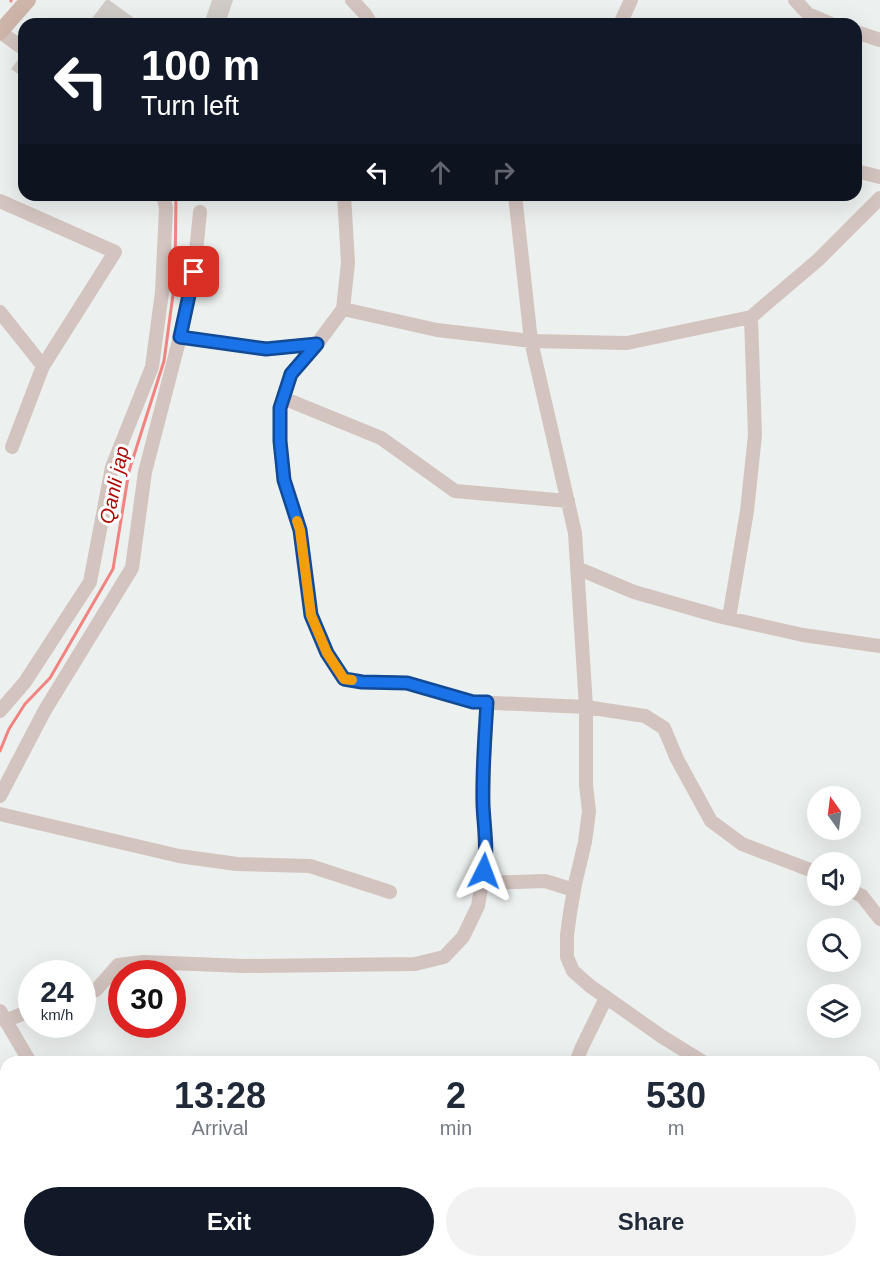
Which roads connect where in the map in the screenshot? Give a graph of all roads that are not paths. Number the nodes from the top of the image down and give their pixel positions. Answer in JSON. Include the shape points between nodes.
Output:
{"nodes":[{"id":1,"x":28,"y":0,"type":"edge"},
{"id":2,"x":351,"y":0,"type":"edge"},
{"id":3,"x":631,"y":0,"type":"edge"},
{"id":4,"x":795,"y":0,"type":"edge"},
{"id":5,"x":367,"y":18,"type":"edge"},
{"id":6,"x":623,"y":18,"type":"edge"},
{"id":7,"x":817,"y":18,"type":"edge"},
{"id":8,"x":0,"y":32,"type":"edge"},
{"id":9,"x":862,"y":34,"type":"edge"},
{"id":10,"x":880,"y":39,"type":"edge"},
{"id":11,"x":18,"y":45,"type":"edge"},
{"id":12,"x":862,"y":172,"type":"edge"},
{"id":13,"x":880,"y":177,"type":"edge"},
{"id":14,"x":880,"y":198,"type":"edge"},
{"id":15,"x":0,"y":201,"type":"edge"},
{"id":16,"x":164,"y":201,"type":"edge"},
{"id":17,"x":344,"y":201,"type":"edge"},
{"id":18,"x":516,"y":201,"type":"edge"},
{"id":19,"x":200,"y":212,"type":"dead end"},
{"id":20,"x":344,"y":309,"type":"junction"},
{"id":21,"x":0,"y":312,"type":"edge"},
{"id":22,"x":751,"y":317,"type":"junction"},
{"id":23,"x":180,"y":337,"type":"junction"},
{"id":24,"x":531,"y":340,"type":"junction"},
{"id":25,"x":317,"y":344,"type":"junction"},
{"id":26,"x":43,"y":366,"type":"junction"},
{"id":27,"x":284,"y":398,"type":"junction"},
{"id":28,"x":12,"y":447,"type":"dead end"},
{"id":29,"x":568,"y":501,"type":"junction"},
{"id":30,"x":577,"y":568,"type":"junction"},
{"id":31,"x":729,"y":618,"type":"junction"},
{"id":32,"x":880,"y":646,"type":"edge"},
{"id":33,"x":487,"y":702,"type":"junction"},
{"id":34,"x":586,"y":707,"type":"junction"},
{"id":35,"x":0,"y":711,"type":"edge"},
{"id":36,"x":0,"y":796,"type":"edge"},
{"id":37,"x":0,"y":814,"type":"edge"},
{"id":38,"x":807,"y":869,"type":"edge"},
{"id":39,"x":482,"y":883,"type":"junction"},
{"id":40,"x":574,"y":890,"type":"junction"},
{"id":41,"x":390,"y":892,"type":"dead end"},
{"id":42,"x":861,"y":896,"type":"edge"},
{"id":43,"x":880,"y":919,"type":"edge"},
{"id":44,"x":96,"y":990,"type":"edge"},
{"id":45,"x":606,"y":998,"type":"junction"},
{"id":46,"x":18,"y":1013,"type":"edge"},
{"id":47,"x":3,"y":1016,"type":"edge"},
{"id":48,"x":26,"y":1056,"type":"edge"},
{"id":49,"x":578,"y":1056,"type":"edge"},
{"id":50,"x":693,"y":1056,"type":"edge"}],
"edges":[{"from":1,"to":8,"type":"main road"},
{"from":2,"to":5,"type":"street"},
{"from":3,"to":6,"type":"street"},
{"from":4,"to":7,"type":"street"},
{"from":8,"to":11,"type":"street"},
{"from":9,"to":10,"type":"street"},
{"from":12,"to":13,"type":"street"},
{"from":14,"to":22,"type":"street","via":[[818,260]]},
{"from":15,"to":26,"type":"street","via":[[115,252]]},
{"from":16,"to":35,"type":"street","via":[[162,292],[152,367],[112,466],[90,582],[26,682]]},
{"from":17,"to":20,"type":"street","via":[[348,263]]},
{"from":18,"to":24,"type":"street"},
{"from":19,"to":23,"type":"street","via":[[194,272]]},
{"from":20,"to":24,"type":"street","via":[[437,330]]},
{"from":20,"to":25,"type":"street"},
{"from":21,"to":26,"type":"street"},
{"from":22,"to":24,"type":"street","via":[[627,343]]},
{"from":22,"to":31,"type":"street","via":[[755,435]]},
{"from":23,"to":25,"type":"street","via":[[266,349]]},
{"from":23,"to":36,"type":"street","via":[[145,472],[132,568],[45,710]]},
{"from":24,"to":29,"type":"street"},
{"from":25,"to":27,"type":"street","via":[[291,374]]},
{"from":26,"to":28,"type":"street"},
{"from":27,"to":29,"type":"street","via":[[381,438],[455,491]]},
{"from":27,"to":33,"type":"street","via":[[280,408],[280,441],[284,480],[300,530],[311,615],[327,653],[344,679],[407,683],[473,702]]},
{"from":29,"to":30,"type":"street"},
{"from":30,"to":31,"type":"street","via":[[634,592]]},
{"from":30,"to":34,"type":"street"},
{"from":31,"to":32,"type":"street","via":[[803,635]]},
{"from":33,"to":34,"type":"street"},
{"from":33,"to":39,"type":"street","via":[[483,804],[486,858]]},
{"from":34,"to":38,"type":"street","via":[[645,716],[663,728],[711,821],[742,844]]},
{"from":34,"to":40,"type":"street","via":[[589,811]]},
{"from":37,"to":41,"type":"street","via":[[179,856],[237,864],[310,866]]},
{"from":39,"to":40,"type":"street","via":[[545,880]]},
{"from":39,"to":44,"type":"street","via":[[478,906],[463,937],[444,957],[415,964],[245,966],[144,962],[118,965]]},
{"from":40,"to":45,"type":"street","via":[[567,957],[573,971]]},
{"from":42,"to":43,"type":"street"},
{"from":45,"to":49,"type":"street"},
{"from":45,"to":50,"type":"street"},
{"from":46,"to":47,"type":"street"},
{"from":47,"to":48,"type":"street"}]}
